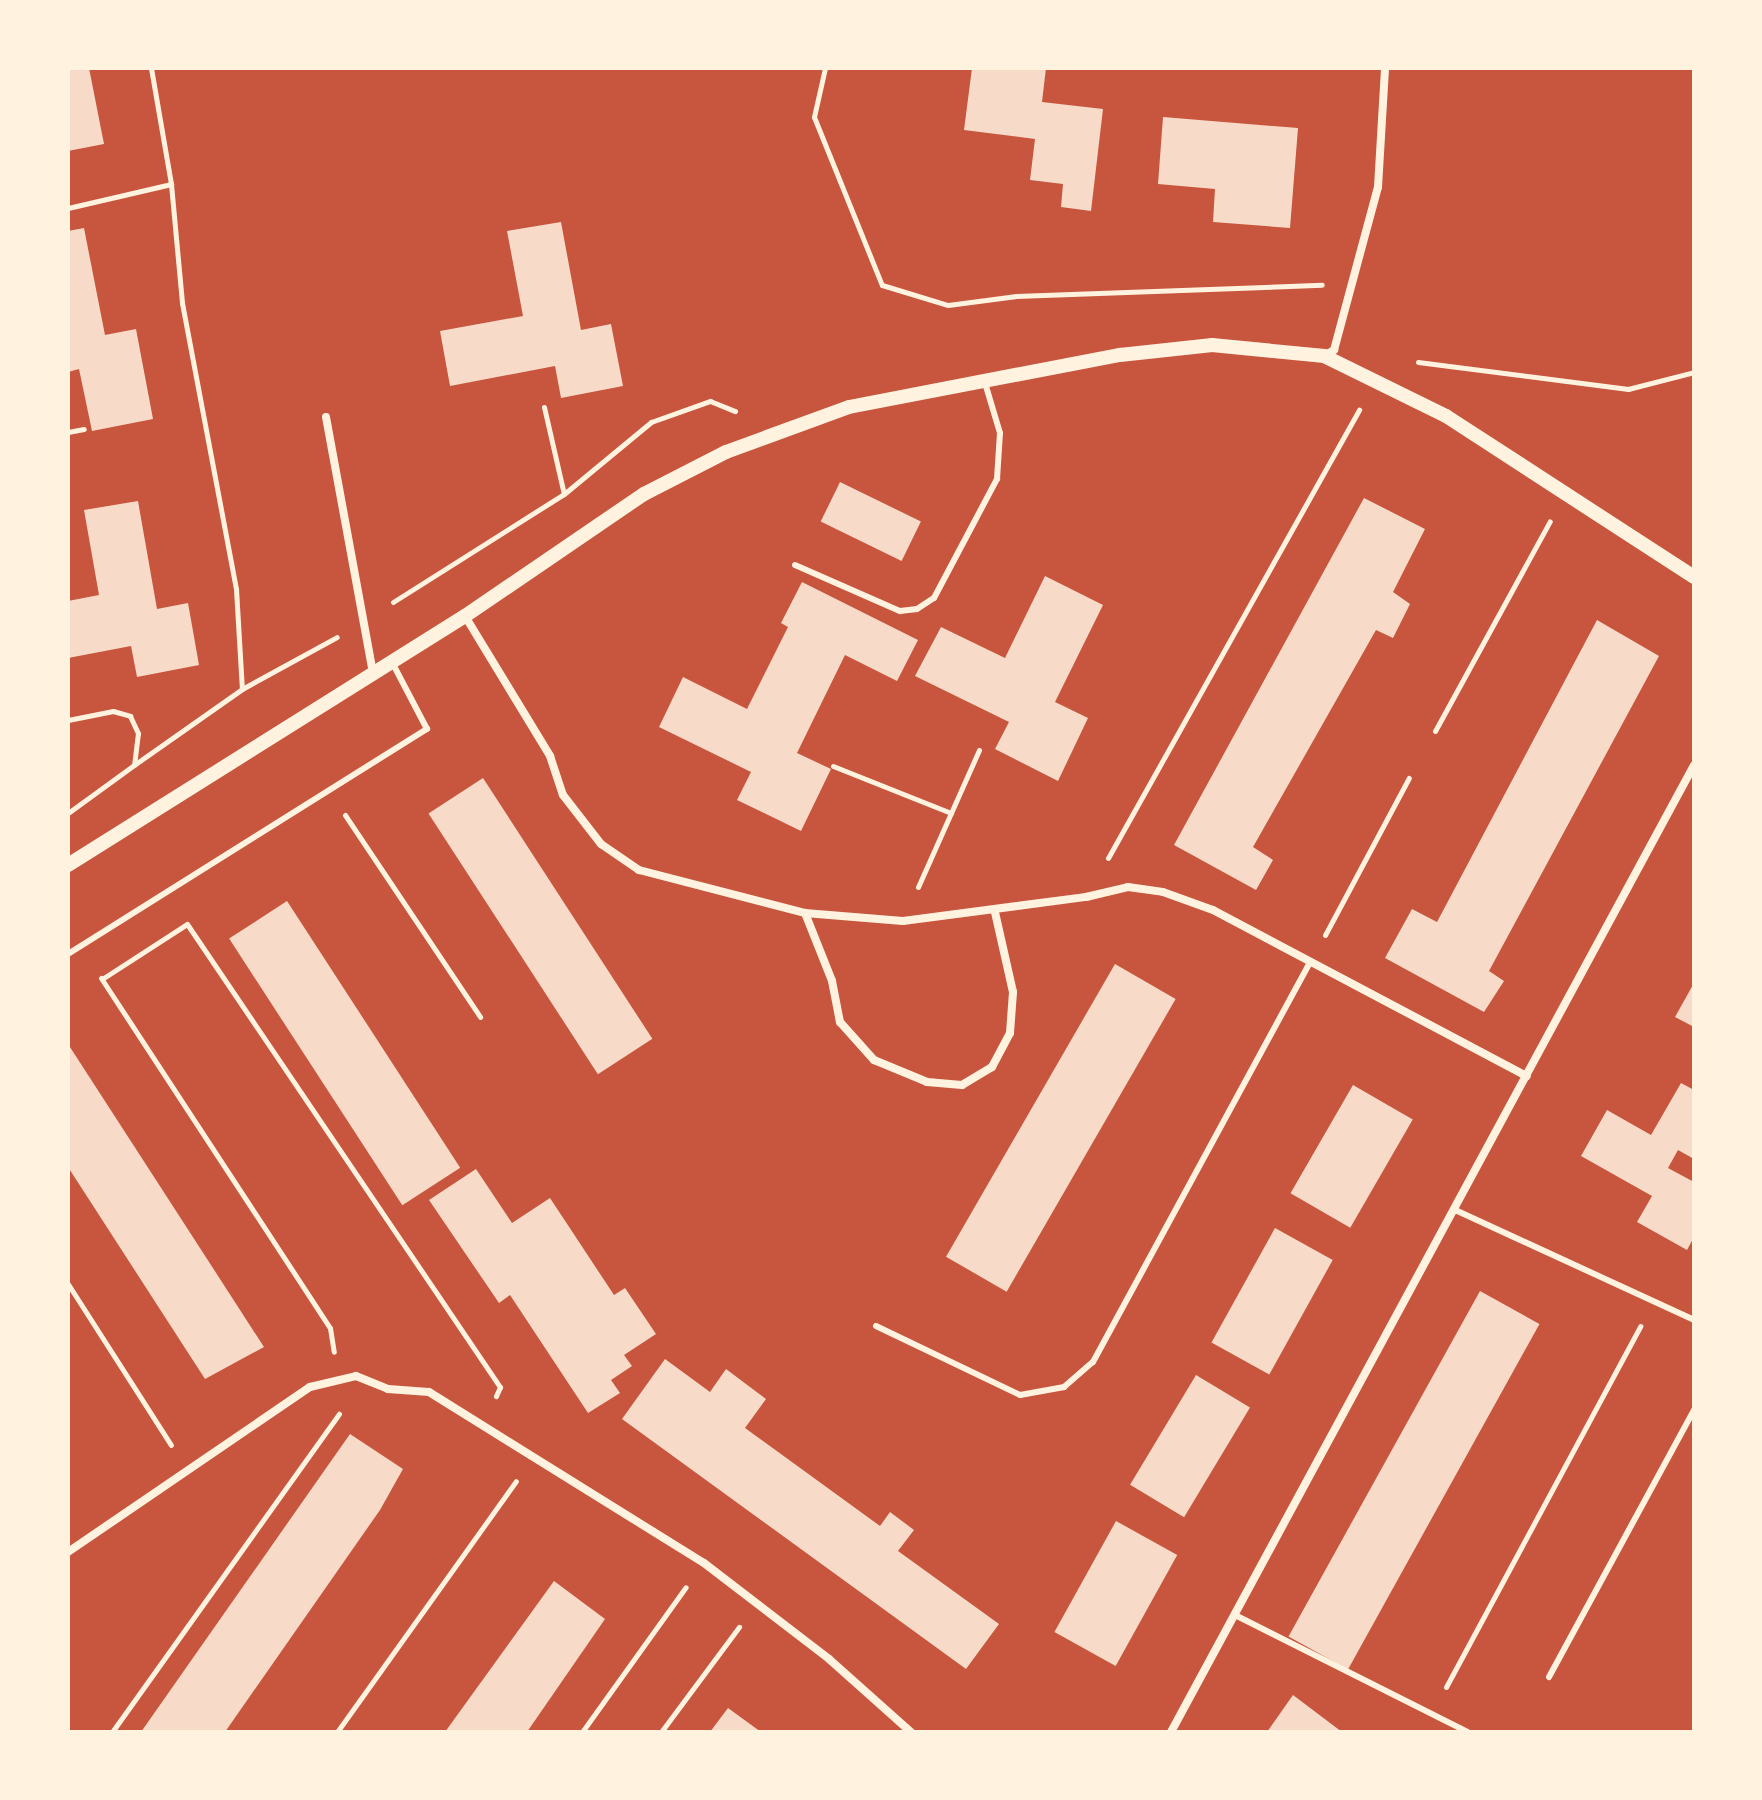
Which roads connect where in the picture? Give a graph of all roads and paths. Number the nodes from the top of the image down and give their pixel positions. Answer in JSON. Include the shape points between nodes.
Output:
{"nodes":[{"id":1,"x":151,"y":68,"type":"edge"},
{"id":2,"x":825,"y":68,"type":"edge"},
{"id":3,"x":1385,"y":68,"type":"edge"},
{"id":4,"x":171,"y":184,"type":"junction"},
{"id":5,"x":68,"y":208,"type":"edge"},
{"id":6,"x":1323,"y":285,"type":"dead end"},
{"id":7,"x":1324,"y":356,"type":"junction"},
{"id":8,"x":1412,"y":362,"type":"dead end"},
{"id":9,"x":1694,"y":372,"type":"edge"},
{"id":10,"x":1375,"y":381,"type":"junction"},
{"id":11,"x":985,"y":383,"type":"junction"},
{"id":12,"x":544,"y":407,"type":"dead end"},
{"id":13,"x":326,"y":417,"type":"dead end"},
{"id":14,"x":84,"y":429,"type":"dead end"},
{"id":15,"x":68,"y":432,"type":"edge"},
{"id":16,"x":759,"y":438,"type":"junction"},
{"id":17,"x":1565,"y":493,"type":"junction"},
{"id":18,"x":564,"y":494,"type":"junction"},
{"id":19,"x":795,"y":565,"type":"dead end"},
{"id":20,"x":1694,"y":577,"type":"edge"},
{"id":21,"x":465,"y":616,"type":"junction"},
{"id":22,"x":363,"y":620,"type":"junction"},
{"id":23,"x":391,"y":661,"type":"junction"},
{"id":24,"x":373,"y":672,"type":"junction"},
{"id":25,"x":242,"y":689,"type":"junction"},
{"id":26,"x":68,"y":720,"type":"edge"},
{"id":27,"x":1435,"y":731,"type":"dead end"},
{"id":28,"x":979,"y":750,"type":"dead end"},
{"id":29,"x":134,"y":765,"type":"junction"},
{"id":30,"x":1694,"y":765,"type":"edge"},
{"id":31,"x":833,"y":766,"type":"dead end"},
{"id":32,"x":1409,"y":778,"type":"dead end"},
{"id":33,"x":329,"y":791,"type":"junction"},
{"id":34,"x":68,"y":813,"type":"edge"},
{"id":35,"x":951,"y":813,"type":"junction"},
{"id":36,"x":68,"y":865,"type":"edge"},
{"id":37,"x":1086,"y":897,"type":"junction"},
{"id":38,"x":995,"y":912,"type":"junction"},
{"id":39,"x":805,"y":913,"type":"junction"},
{"id":40,"x":903,"y":921,"type":"junction"},
{"id":41,"x":68,"y":954,"type":"edge"},
{"id":42,"x":1311,"y":961,"type":"junction"},
{"id":43,"x":480,"y":1017,"type":"dead end"},
{"id":44,"x":1527,"y":1076,"type":"junction"},
{"id":45,"x":1453,"y":1209,"type":"junction"},
{"id":46,"x":68,"y":1284,"type":"edge"},
{"id":47,"x":1694,"y":1320,"type":"edge"},
{"id":48,"x":1640,"y":1325,"type":"dead end"},
{"id":49,"x":876,"y":1326,"type":"dead end"},
{"id":50,"x":338,"y":1380,"type":"junction"},
{"id":51,"x":1694,"y":1410,"type":"edge"},
{"id":52,"x":337,"y":1417,"type":"dead end"},
{"id":53,"x":484,"y":1425,"type":"junction"},
{"id":54,"x":531,"y":1452,"type":"junction"},
{"id":55,"x":187,"y":1471,"type":"junction"},
{"id":56,"x":68,"y":1552,"type":"edge"},
{"id":57,"x":704,"y":1563,"type":"junction"},
{"id":58,"x":1237,"y":1616,"type":"junction"},
{"id":59,"x":732,"y":1636,"type":"dead end"},
{"id":60,"x":1549,"y":1677,"type":"dead end"},
{"id":61,"x":1432,"y":1715,"type":"junction"},
{"id":62,"x":112,"y":1732,"type":"edge"},
{"id":63,"x":337,"y":1732,"type":"edge"},
{"id":64,"x":582,"y":1732,"type":"edge"},
{"id":65,"x":661,"y":1732,"type":"edge"},
{"id":66,"x":911,"y":1732,"type":"edge"},
{"id":67,"x":1171,"y":1732,"type":"edge"},
{"id":68,"x":1468,"y":1732,"type":"edge"}],
"edges":[{"from":1,"to":4,"type":"path"},
{"from":2,"to":6,"type":"path","via":[[814,117],[882,285],[948,305],[1016,296]]},
{"from":3,"to":7,"type":"street","via":[[1378,187],[1334,350]]},
{"from":4,"to":5,"type":"path"},
{"from":4,"to":25,"type":"path","via":[[182,303],[236,589]]},
{"from":7,"to":10,"type":"street"},
{"from":7,"to":11,"type":"street","via":[[1212,345],[1120,355]]},
{"from":8,"to":9,"type":"path","via":[[1628,389]]},
{"from":10,"to":17,"type":"street","via":[[1446,416]]},
{"from":10,"to":37,"type":"path"},
{"from":11,"to":16,"type":"street","via":[[849,407]]},
{"from":11,"to":19,"type":"lane","via":[[1000,433],[997,479],[934,598],[917,609],[900,611]]},
{"from":12,"to":18,"type":"path"},
{"from":13,"to":22,"type":"street"},
{"from":14,"to":15,"type":"path"},
{"from":16,"to":18,"type":"path","via":[[729,405],[710,401],[651,422]]},
{"from":16,"to":21,"type":"street","via":[[644,494]]},
{"from":17,"to":20,"type":"street"},
{"from":17,"to":27,"type":"path"},
{"from":18,"to":22,"type":"path"},
{"from":21,"to":23,"type":"street"},
{"from":21,"to":39,"type":"street","via":[[550,756],[563,795],[601,844],[639,870]]},
{"from":22,"to":24,"type":"street"},
{"from":22,"to":25,"type":"path"},
{"from":23,"to":24,"type":"street"},
{"from":23,"to":33,"type":"lane","via":[[427,729]]},
{"from":24,"to":36,"type":"street"},
{"from":25,"to":29,"type":"path"},
{"from":26,"to":29,"type":"path","via":[[113,711],[130,716],[138,733]]},
{"from":28,"to":35,"type":"path"},
{"from":29,"to":34,"type":"path"},
{"from":30,"to":44,"type":"street"},
{"from":31,"to":35,"type":"path"},
{"from":32,"to":42,"type":"path"},
{"from":33,"to":41,"type":"lane"},
{"from":33,"to":43,"type":"path"},
{"from":35,"to":40,"type":"path"},
{"from":37,"to":38,"type":"street"},
{"from":37,"to":42,"type":"street","via":[[1128,887],[1163,892],[1213,910]]},
{"from":38,"to":39,"type":"street","via":[[1013,992],[1010,1033],[992,1067],[962,1085],[927,1082],[874,1060],[840,1022],[832,981]]},
{"from":38,"to":40,"type":"street"},
{"from":39,"to":40,"type":"street"},
{"from":42,"to":44,"type":"street"},
{"from":42,"to":49,"type":"lane","via":[[1093,1362],[1064,1387],[1020,1395]]},
{"from":44,"to":45,"type":"street"},
{"from":45,"to":47,"type":"lane"},
{"from":45,"to":58,"type":"street"},
{"from":46,"to":55,"type":"path"},
{"from":48,"to":61,"type":"path"},
{"from":50,"to":53,"type":"street","via":[[356,1376],[388,1389],[429,1392]]},
{"from":50,"to":53,"type":"path","via":[[330,1328],[102,979],[187,924],[500,1387]]},
{"from":50,"to":55,"type":"street","via":[[310,1387]]},
{"from":51,"to":60,"type":"lane"},
{"from":52,"to":62,"type":"path"},
{"from":53,"to":54,"type":"street"},
{"from":54,"to":57,"type":"street"},
{"from":54,"to":63,"type":"path","via":[[515,1483]]},
{"from":55,"to":56,"type":"street"},
{"from":57,"to":64,"type":"path"},
{"from":57,"to":66,"type":"street","via":[[829,1659]]},
{"from":58,"to":61,"type":"lane"},
{"from":58,"to":67,"type":"street"},
{"from":59,"to":65,"type":"path"},
{"from":61,"to":68,"type":"lane"}]}
